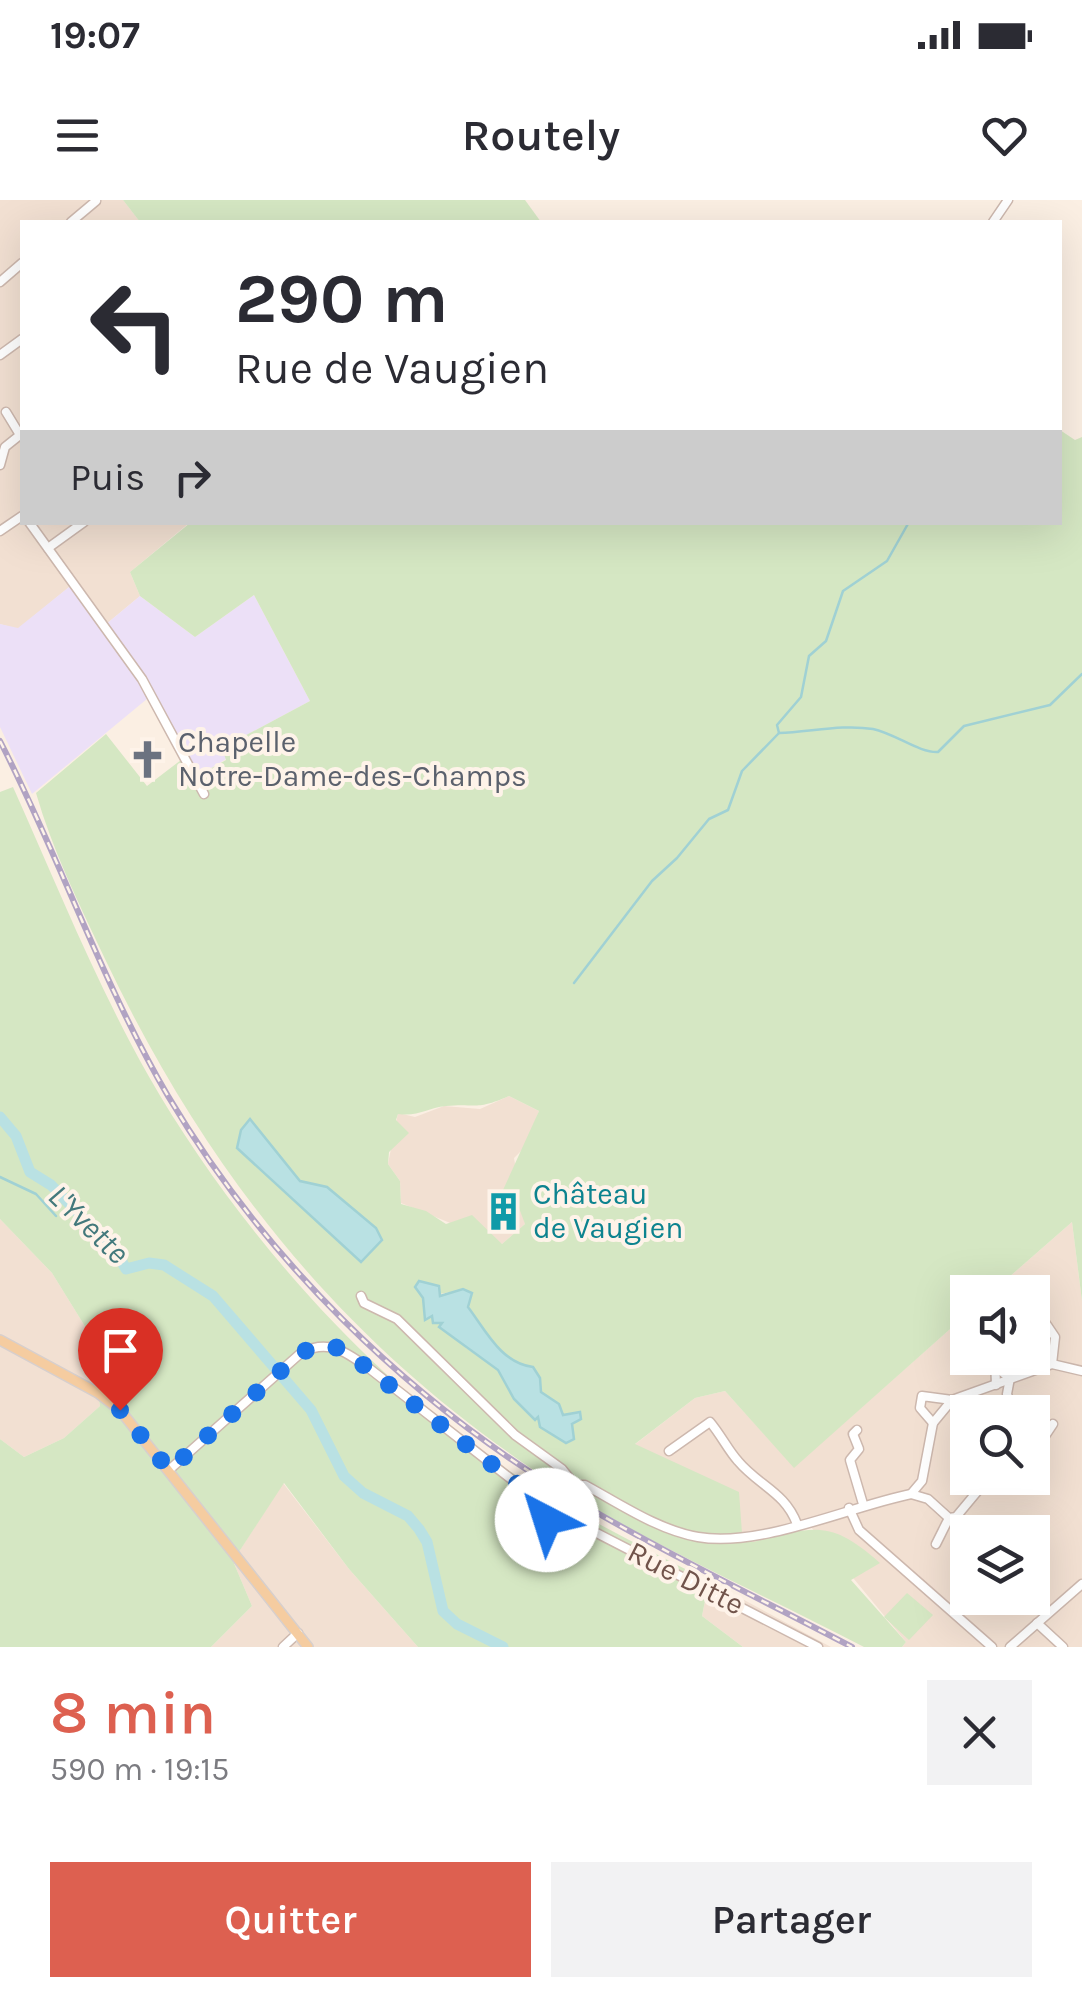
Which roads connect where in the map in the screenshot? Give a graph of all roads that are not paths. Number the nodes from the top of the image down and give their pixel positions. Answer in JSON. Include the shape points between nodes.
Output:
{"nodes":[{"id":1,"x":96,"y":201,"type":"edge"},
{"id":2,"x":82,"y":219,"type":"edge"},
{"id":3,"x":20,"y":265,"type":"edge"},
{"id":4,"x":0,"y":282,"type":"edge"},
{"id":5,"x":6,"y":412,"type":"dead end"},
{"id":6,"x":20,"y":433,"type":"edge"},
{"id":7,"x":20,"y":435,"type":"edge"},
{"id":8,"x":0,"y":465,"type":"edge"},
{"id":9,"x":31,"y":525,"type":"edge"},
{"id":10,"x":80,"y":525,"type":"edge"},
{"id":11,"x":48,"y":548,"type":"junction"},
{"id":12,"x":204,"y":794,"type":"dead end"},
{"id":13,"x":360,"y":1296,"type":"dead end"},
{"id":14,"x":1050,"y":1329,"type":"edge"},
{"id":15,"x":0,"y":1340,"type":"edge"},
{"id":16,"x":1054,"y":1359,"type":"junction"},
{"id":17,"x":1082,"y":1371,"type":"edge"},
{"id":18,"x":996,"y":1375,"type":"edge"},
{"id":19,"x":1006,"y":1375,"type":"edge"},
{"id":20,"x":1010,"y":1378,"type":"junction"},
{"id":21,"x":994,"y":1384,"type":"junction"},
{"id":22,"x":1007,"y":1394,"type":"joint"},
{"id":23,"x":965,"y":1395,"type":"edge"},
{"id":24,"x":950,"y":1400,"type":"edge"},
{"id":25,"x":950,"y":1403,"type":"edge"},
{"id":26,"x":933,"y":1424,"type":"junction"},
{"id":27,"x":1053,"y":1424,"type":"dead end"},
{"id":28,"x":1050,"y":1429,"type":"edge"},
{"id":29,"x":857,"y":1430,"type":"dead end"},
{"id":30,"x":669,"y":1451,"type":"dead end"},
{"id":31,"x":850,"y":1460,"type":"junction"},
{"id":32,"x":838,"y":1464,"type":"dead end"},
{"id":33,"x":169,"y":1470,"type":"junction"},
{"id":34,"x":922,"y":1481,"type":"junction"},
{"id":35,"x":575,"y":1485,"type":"junction"},
{"id":36,"x":911,"y":1494,"type":"junction"},
{"id":37,"x":975,"y":1495,"type":"edge"},
{"id":38,"x":928,"y":1498,"type":"junction"},
{"id":39,"x":862,"y":1504,"type":"junction"},
{"id":40,"x":849,"y":1508,"type":"junction"},
{"id":41,"x":547,"y":1513,"type":"junction"},
{"id":42,"x":948,"y":1518,"type":"junction"},
{"id":43,"x":796,"y":1524,"type":"junction"},
{"id":44,"x":936,"y":1544,"type":"dead end"},
{"id":45,"x":1082,"y":1584,"type":"edge"},
{"id":46,"x":1038,"y":1623,"type":"junction"},
{"id":47,"x":298,"y":1634,"type":"junction"},
{"id":48,"x":282,"y":1647,"type":"edge"},
{"id":49,"x":308,"y":1647,"type":"edge"},
{"id":50,"x":818,"y":1647,"type":"edge"},
{"id":51,"x":992,"y":1647,"type":"edge"},
{"id":52,"x":1010,"y":1647,"type":"edge"},
{"id":53,"x":1063,"y":1647,"type":"edge"}],
"edges":[{"from":1,"to":2,"type":"street"},
{"from":3,"to":4,"type":"street"},
{"from":5,"to":6,"type":"street"},
{"from":7,"to":8,"type":"street","via":[[5,446]]},
{"from":9,"to":11,"type":"street"},
{"from":10,"to":11,"type":"street"},
{"from":11,"to":12,"type":"street","via":[[142,678]]},
{"from":13,"to":35,"type":"street","via":[[397,1319]]},
{"from":14,"to":16,"type":"street"},
{"from":15,"to":33,"type":"main road","via":[[98,1392]]},
{"from":16,"to":17,"type":"street"},
{"from":16,"to":20,"type":"street"},
{"from":18,"to":21,"type":"street"},
{"from":19,"to":20,"type":"street"},
{"from":20,"to":21,"type":"street"},
{"from":20,"to":22,"type":"street"},
{"from":21,"to":22,"type":"street"},
{"from":21,"to":23,"type":"street"},
{"from":24,"to":26,"type":"street","via":[[922,1396],[920,1408]]},
{"from":25,"to":26,"type":"street"},
{"from":26,"to":34,"type":"street"},
{"from":27,"to":28,"type":"street"},
{"from":29,"to":31,"type":"street","via":[[859,1449]]},
{"from":30,"to":43,"type":"street","via":[[710,1422],[752,1476],[789,1504]]},
{"from":31,"to":32,"type":"street"},
{"from":31,"to":39,"type":"street"},
{"from":33,"to":41,"type":"street","name":"Rue Ditte","via":[[283,1367],[325,1344],[370,1368]]},
{"from":33,"to":47,"type":"main road"},
{"from":34,"to":36,"type":"street"},
{"from":34,"to":38,"type":"street"},
{"from":35,"to":41,"type":"street"},
{"from":35,"to":43,"type":"street","via":[[699,1538],[732,1539]]},
{"from":36,"to":38,"type":"street"},
{"from":36,"to":39,"type":"street"},
{"from":37,"to":42,"type":"street","via":[[956,1518]]},
{"from":38,"to":42,"type":"street"},
{"from":39,"to":40,"type":"street"},
{"from":40,"to":43,"type":"street"},
{"from":40,"to":51,"type":"street","via":[[859,1530]]},
{"from":41,"to":50,"type":"street","name":"Rue Ditte"},
{"from":42,"to":44,"type":"street"},
{"from":45,"to":46,"type":"street"},
{"from":46,"to":52,"type":"street"},
{"from":46,"to":53,"type":"street"},
{"from":47,"to":48,"type":"street"},
{"from":47,"to":49,"type":"main road"}]}
